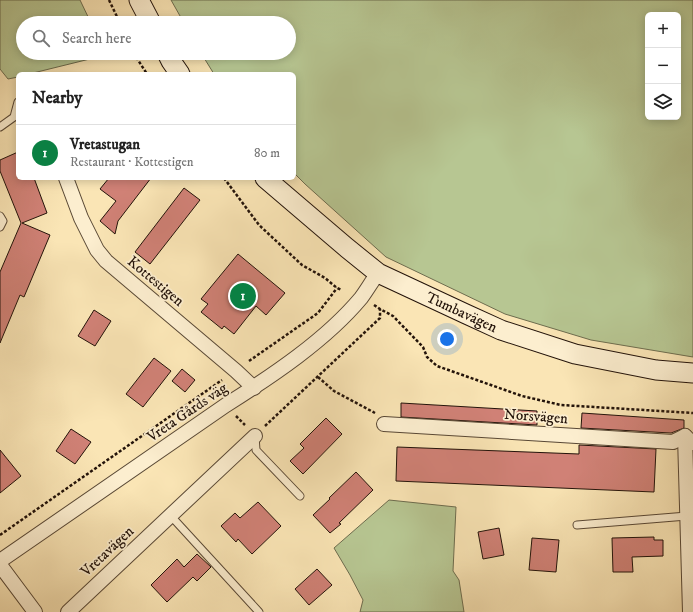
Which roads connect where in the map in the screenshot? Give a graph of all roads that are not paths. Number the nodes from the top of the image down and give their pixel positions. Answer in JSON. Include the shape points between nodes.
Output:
{"nodes":[{"id":1,"x":139,"y":0,"type":"edge"},
{"id":2,"x":147,"y":16,"type":"edge"},
{"id":3,"x":170,"y":60,"type":"edge"},
{"id":4,"x":179,"y":72,"type":"edge"},
{"id":5,"x":16,"y":110,"type":"edge"},
{"id":6,"x":0,"y":127,"type":"edge"},
{"id":7,"x":67,"y":180,"type":"edge"},
{"id":8,"x":267,"y":180,"type":"edge"},
{"id":9,"x":0,"y":216,"type":"edge"},
{"id":10,"x":0,"y":227,"type":"edge"},
{"id":11,"x":378,"y":273,"type":"junction"},
{"id":12,"x":693,"y":373,"type":"edge"},
{"id":13,"x":254,"y":388,"type":"junction"},
{"id":14,"x":384,"y":424,"type":"road end"},
{"id":15,"x":254,"y":436,"type":"joint"},
{"id":16,"x":689,"y":440,"type":"edge"},
{"id":17,"x":300,"y":496,"type":"dead end"},
{"id":18,"x":170,"y":515,"type":"junction"},
{"id":19,"x":686,"y":516,"type":"junction"},
{"id":20,"x":577,"y":525,"type":"dead end"},
{"id":21,"x":0,"y":561,"type":"edge"},
{"id":22,"x":0,"y":565,"type":"edge"},
{"id":23,"x":35,"y":612,"type":"edge"},
{"id":24,"x":68,"y":612,"type":"edge"},
{"id":25,"x":259,"y":612,"type":"edge"},
{"id":26,"x":690,"y":612,"type":"edge"}],
"edges":[{"from":1,"to":2,"type":"main road"},
{"from":3,"to":4,"type":"main road"},
{"from":5,"to":6,"type":"lane","via":[[14,117]]},
{"from":7,"to":13,"type":"street","name":"Kottestigen","via":[[81,218],[106,262]]},
{"from":8,"to":11,"type":"main road","name":"Tumbavägen"},
{"from":9,"to":10,"type":"lane"},
{"from":11,"to":12,"type":"main road","name":"Tumbavägen","via":[[501,330],[575,354],[656,370]]},
{"from":11,"to":13,"type":"street","name":"Vreta Gårds väg","via":[[361,298],[336,324],[303,353]]},
{"from":13,"to":21,"type":"street","name":"Vreta Gårds väg"},
{"from":14,"to":16,"type":"street","name":"Norsvägen","via":[[673,442]]},
{"from":15,"to":17,"type":"lane","via":[[256,450]]},
{"from":15,"to":18,"type":"street","name":"Vretavägen"},
{"from":16,"to":19,"type":"street","name":"Norsvägen"},
{"from":18,"to":24,"type":"street","name":"Vretavägen"},
{"from":18,"to":25,"type":"lane"},
{"from":19,"to":20,"type":"lane"},
{"from":19,"to":26,"type":"street","name":"Norsvägen"},
{"from":22,"to":23,"type":"street"}]}
